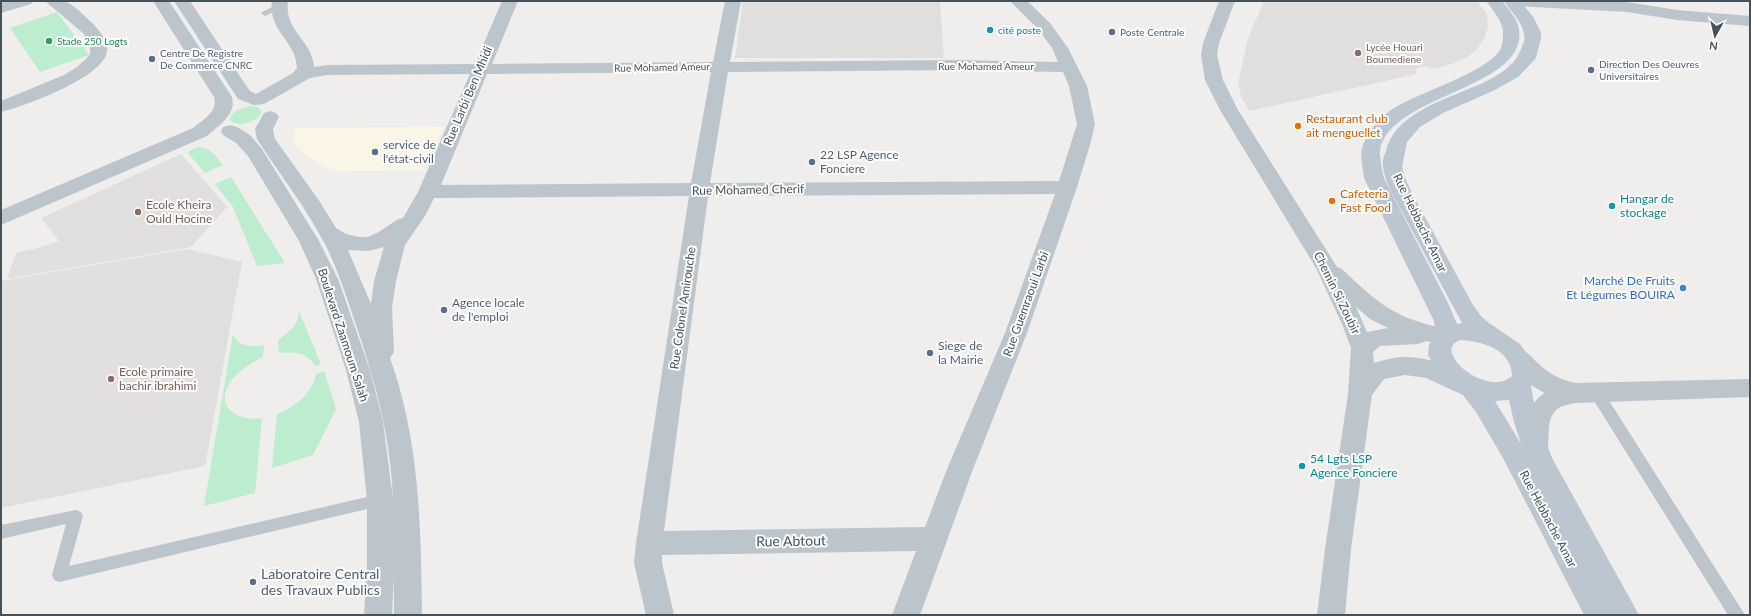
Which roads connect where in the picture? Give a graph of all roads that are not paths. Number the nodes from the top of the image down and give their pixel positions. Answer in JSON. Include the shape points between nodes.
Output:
{"nodes":[{"id":1,"x":25,"y":1,"type":"edge"},
{"id":2,"x":53,"y":1,"type":"edge"},
{"id":3,"x":161,"y":1,"type":"edge"},
{"id":4,"x":182,"y":1,"type":"edge"},
{"id":5,"x":510,"y":1,"type":"edge"},
{"id":6,"x":733,"y":1,"type":"edge"},
{"id":7,"x":1018,"y":1,"type":"edge"},
{"id":8,"x":1227,"y":1,"type":"edge"},
{"id":9,"x":1494,"y":1,"type":"edge"},
{"id":10,"x":1513,"y":1,"type":"edge"},
{"id":11,"x":279,"y":7,"type":"edge"},
{"id":12,"x":1,"y":8,"type":"edge"},
{"id":13,"x":1750,"y":21,"type":"edge"},
{"id":14,"x":720,"y":66,"type":"junction"},
{"id":15,"x":1070,"y":66,"type":"junction"},
{"id":16,"x":303,"y":68,"type":"junction"},
{"id":17,"x":480,"y":69,"type":"junction"},
{"id":18,"x":282,"y":86,"type":"junction"},
{"id":19,"x":238,"y":87,"type":"junction"},
{"id":20,"x":264,"y":106,"type":"junction"},
{"id":21,"x":1,"y":107,"type":"edge"},
{"id":22,"x":224,"y":122,"type":"junction"},
{"id":23,"x":1067,"y":187,"type":"junction"},
{"id":24,"x":700,"y":190,"type":"junction"},
{"id":25,"x":428,"y":192,"type":"junction"},
{"id":26,"x":1,"y":218,"type":"edge"},
{"id":27,"x":411,"y":220,"type":"junction"},
{"id":28,"x":328,"y":233,"type":"junction"},
{"id":29,"x":1326,"y":267,"type":"junction"},
{"id":30,"x":1437,"y":303,"type":"joint"},
{"id":31,"x":1439,"y":335,"type":"junction"},
{"id":32,"x":1498,"y":340,"type":"junction"},
{"id":33,"x":1366,"y":345,"type":"junction"},
{"id":34,"x":1518,"y":357,"type":"junction"},
{"id":35,"x":1411,"y":366,"type":"junction"},
{"id":36,"x":384,"y":373,"type":"junction"},
{"id":37,"x":1460,"y":384,"type":"junction"},
{"id":38,"x":1519,"y":385,"type":"junction"},
{"id":39,"x":1750,"y":388,"type":"edge"},
{"id":40,"x":1586,"y":393,"type":"junction"},
{"id":41,"x":1360,"y":394,"type":"junction"},
{"id":42,"x":1536,"y":452,"type":"junction"},
{"id":43,"x":380,"y":500,"type":"junction"},
{"id":44,"x":1,"y":532,"type":"edge"},
{"id":45,"x":933,"y":539,"type":"junction"},
{"id":46,"x":649,"y":543,"type":"junction"},
{"id":47,"x":378,"y":615,"type":"edge"},
{"id":48,"x":408,"y":615,"type":"edge"},
{"id":49,"x":660,"y":615,"type":"edge"},
{"id":50,"x":906,"y":615,"type":"edge"},
{"id":51,"x":1331,"y":615,"type":"edge"},
{"id":52,"x":1600,"y":615,"type":"edge"},
{"id":53,"x":1625,"y":615,"type":"edge"},
{"id":54,"x":1737,"y":615,"type":"edge"}],
"edges":[{"from":1,"to":12,"type":"street"},
{"from":2,"to":21,"type":"street","via":[[88,28],[99,48],[98,55],[92,64],[66,80]]},
{"from":3,"to":22,"type":"street","via":[[223,97]]},
{"from":4,"to":19,"type":"street"},
{"from":5,"to":17,"type":"street","name":"Rue Larbi Ben Mhidi"},
{"from":6,"to":14,"type":"street","name":"Rue Colonel Amirouche"},
{"from":7,"to":15,"type":"street","name":"Rue Guemraoui Larbi","via":[[1044,26]]},
{"from":8,"to":29,"type":"street","name":"Chemin Si Zoubir","via":[[1209,55],[1214,80],[1229,110]]},
{"from":9,"to":30,"type":"main road","name":"Rue Hebbache Amar","via":[[1511,30],[1511,44],[1506,55],[1478,74],[1410,105],[1390,118],[1378,131],[1372,145],[1370,162],[1374,178]]},
{"from":10,"to":13,"type":"street","via":[[1627,7],[1677,15]]},
{"from":10,"to":32,"type":"main road","name":"Rue Hebbache Amar","via":[[1533,36],[1532,51],[1524,64],[1510,75],[1439,108],[1405,129],[1394,147],[1392,163],[1404,197],[1457,297],[1475,323]]},
{"from":11,"to":16,"type":"street","via":[[282,23]]},
{"from":14,"to":15,"type":"street","name":"Rue Mohamed Ameur"},
{"from":14,"to":17,"type":"street","name":"Rue Mohamed Ameur"},
{"from":14,"to":24,"type":"street","name":"Rue Colonel Amirouche"},
{"from":15,"to":23,"type":"street","name":"Rue Guemraoui Larbi","via":[[1078,86],[1086,124]]},
{"from":16,"to":17,"type":"street","name":"Rue Mohamed Ameur","via":[[310,72]]},
{"from":16,"to":18,"type":"street","name":"Rue Mohamed Ameur"},
{"from":17,"to":25,"type":"street","name":"Rue Larbi Ben Mhidi"},
{"from":18,"to":19,"type":"street","name":"Rue Mohamed Ameur","via":[[265,91]]},
{"from":18,"to":20,"type":"street","via":[[276,97]]},
{"from":19,"to":20,"type":"street","via":[[244,95]]},
{"from":20,"to":22,"type":"street","via":[[240,102]]},
{"from":20,"to":22,"type":"street","via":[[252,128]]},
{"from":20,"to":28,"type":"street","name":"Boulevard Zaamoum Salah","via":[[266,139]]},
{"from":22,"to":26,"type":"street"},
{"from":22,"to":43,"type":"street","name":"Boulevard Zaamoum Salah","via":[[255,153],[310,241],[324,274],[358,370],[371,422]]},
{"from":23,"to":24,"type":"street","name":"Rue Mohamed Cherif"},
{"from":23,"to":45,"type":"street","name":"Rue Guemraoui Larbi","via":[[1016,333]]},
{"from":24,"to":25,"type":"street","name":"Rue Mohamed Cherif"},
{"from":24,"to":46,"type":"street","name":"Rue Colonel Amirouche"},
{"from":25,"to":27,"type":"street","name":"Rue Larbi Ben Mhidi"},
{"from":27,"to":28,"type":"street","via":[[393,234],[368,244],[346,244]]},
{"from":27,"to":36,"type":"street","name":"Rue Larbi Ben Mhidi","via":[[394,244],[385,281],[381,308]]},
{"from":28,"to":36,"type":"street","name":"Boulevard Zaamoum Salah","via":[[352,282]]},
{"from":29,"to":31,"type":"street","via":[[1357,295],[1394,322]]},
{"from":29,"to":33,"type":"street","name":"Chemin Si Zoubir"},
{"from":30,"to":31,"type":"street","via":[[1436,324],[1432,330]]},
{"from":31,"to":32,"type":"main road","via":[[1470,331]]},
{"from":31,"to":33,"type":"street","via":[[1386,336]]},
{"from":31,"to":37,"type":"main road","via":[[1440,360]]},
{"from":32,"to":34,"type":"main road"},
{"from":33,"to":35,"type":"street","name":"Chemin Si Zoubir"},
{"from":33,"to":41,"type":"street","name":"Chemin Si Zoubir"},
{"from":34,"to":38,"type":"main road","via":[[1524,378]]},
{"from":34,"to":40,"type":"street","via":[[1534,376],[1548,384],[1564,391]]},
{"from":35,"to":37,"type":"street"},
{"from":35,"to":41,"type":"street","via":[[1394,366],[1374,372]]},
{"from":36,"to":48,"type":"street","name":"Boulevard Zaamoum Salah","via":[[398,432],[405,479]]},
{"from":37,"to":38,"type":"main road","via":[[1497,392],[1510,390]]},
{"from":37,"to":52,"type":"main road","name":"Rue Hebbache Amar","via":[[1512,451]]},
{"from":38,"to":42,"type":"main road","name":"Rue Hebbache Amar","via":[[1520,402]]},
{"from":39,"to":40,"type":"street"},
{"from":40,"to":42,"type":"street","via":[[1551,401],[1542,411],[1536,425]]},
{"from":40,"to":54,"type":"lane"},
{"from":41,"to":51,"type":"street","name":"Chemin Si Zoubir"},
{"from":42,"to":53,"type":"main road","name":"Rue Hebbache Amar","via":[[1557,495]]},
{"from":43,"to":44,"type":"lane","via":[[59,575],[76,516]]},
{"from":43,"to":47,"type":"street","name":"Boulevard Zaamoum Salah","via":[[381,569]]},
{"from":45,"to":46,"type":"street","name":"Rue Abtout"},
{"from":45,"to":50,"type":"street","name":"Rue Guemraoui Larbi"},
{"from":46,"to":49,"type":"street","name":"Rue Colonel Amirouche","via":[[648,563]]}]}
